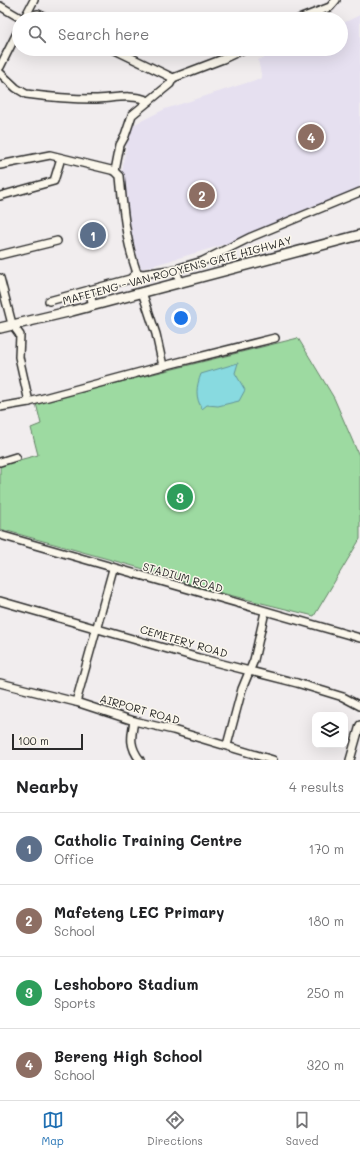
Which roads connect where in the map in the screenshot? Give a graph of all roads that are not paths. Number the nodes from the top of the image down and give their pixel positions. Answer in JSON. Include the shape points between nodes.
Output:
{"nodes":[{"id":1,"x":34,"y":0,"type":"edge"},
{"id":2,"x":336,"y":0,"type":"edge"},
{"id":3,"x":0,"y":6,"type":"edge"},
{"id":4,"x":13,"y":12,"type":"edge"},
{"id":5,"x":27,"y":12,"type":"edge"},
{"id":6,"x":317,"y":12,"type":"edge"},
{"id":7,"x":12,"y":43,"type":"edge"},
{"id":8,"x":126,"y":56,"type":"edge"},
{"id":9,"x":230,"y":56,"type":"edge"},
{"id":10,"x":0,"y":67,"type":"edge"},
{"id":11,"x":0,"y":73,"type":"edge"},
{"id":12,"x":173,"y":78,"type":"junction"},
{"id":13,"x":149,"y":101,"type":"junction"},
{"id":14,"x":61,"y":158,"type":"junction"},
{"id":15,"x":0,"y":166,"type":"edge"},
{"id":16,"x":115,"y":171,"type":"junction"},
{"id":17,"x":360,"y":192,"type":"edge"},
{"id":18,"x":0,"y":196,"type":"edge"},
{"id":19,"x":360,"y":234,"type":"edge"},
{"id":20,"x":57,"y":241,"type":"dead end"},
{"id":21,"x":0,"y":255,"type":"edge"},
{"id":22,"x":176,"y":269,"type":"junction"},
{"id":23,"x":138,"y":273,"type":"junction"},
{"id":24,"x":0,"y":278,"type":"edge"},
{"id":25,"x":180,"y":283,"type":"junction"},
{"id":26,"x":89,"y":290,"type":"junction"},
{"id":27,"x":142,"y":292,"type":"junction"},
{"id":28,"x":49,"y":301,"type":"dead end"},
{"id":29,"x":93,"y":306,"type":"junction"},
{"id":30,"x":12,"y":324,"type":"junction"},
{"id":31,"x":0,"y":328,"type":"edge"},
{"id":32,"x":275,"y":338,"type":"dead end"},
{"id":33,"x":163,"y":366,"type":"junction"},
{"id":34,"x":29,"y":402,"type":"junction"},
{"id":35,"x":0,"y":407,"type":"edge"},
{"id":36,"x":16,"y":457,"type":"dead end"},
{"id":37,"x":0,"y":462,"type":"edge"},
{"id":38,"x":0,"y":535,"type":"edge"},
{"id":39,"x":113,"y":569,"type":"junction"},
{"id":40,"x":0,"y":601,"type":"edge"},
{"id":41,"x":265,"y":612,"type":"junction"},
{"id":42,"x":97,"y":630,"type":"junction"},
{"id":43,"x":360,"y":638,"type":"edge"},
{"id":44,"x":250,"y":671,"type":"junction"},
{"id":45,"x":0,"y":684,"type":"edge"},
{"id":46,"x":76,"y":702,"type":"junction"},
{"id":47,"x":360,"y":706,"type":"edge"},
{"id":48,"x":134,"y":721,"type":"junction"},
{"id":49,"x":360,"y":725,"type":"edge"},
{"id":50,"x":358,"y":737,"type":"edge"},
{"id":51,"x":227,"y":745,"type":"junction"},
{"id":52,"x":255,"y":757,"type":"edge"},
{"id":53,"x":140,"y":760,"type":"edge"},
{"id":54,"x":272,"y":760,"type":"edge"},
{"id":55,"x":350,"y":760,"type":"edge"}],
"edges":[{"from":1,"to":5,"type":"street"},
{"from":2,"to":6,"type":"street","via":[[330,7]]},
{"from":3,"to":4,"type":"street"},
{"from":7,"to":10,"type":"street"},
{"from":8,"to":12,"type":"street"},
{"from":9,"to":12,"type":"street"},
{"from":11,"to":13,"type":"street","via":[[26,94],[82,98],[123,97]]},
{"from":12,"to":13,"type":"street","via":[[170,84]]},
{"from":13,"to":16,"type":"street","via":[[132,115],[120,144]]},
{"from":14,"to":15,"type":"street","via":[[50,155]]},
{"from":14,"to":16,"type":"street"},
{"from":14,"to":18,"type":"street","via":[[54,181]]},
{"from":16,"to":23,"type":"street","via":[[120,176],[125,226]]},
{"from":17,"to":22,"type":"street","via":[[251,237],[203,261]]},
{"from":19,"to":25,"type":"main road","name":"MAFETENG - VAN ROOYEN'S GATE HIGHWAY"},
{"from":20,"to":21,"type":"street"},
{"from":22,"to":23,"type":"street"},
{"from":22,"to":25,"type":"street"},
{"from":23,"to":26,"type":"street","via":[[130,279]]},
{"from":24,"to":30,"type":"street"},
{"from":25,"to":27,"type":"main road","name":"MAFETENG - VAN ROOYEN'S GATE HIGHWAY"},
{"from":26,"to":28,"type":"street"},
{"from":26,"to":29,"type":"street"},
{"from":27,"to":29,"type":"main road","name":"MAFETENG - VAN ROOYEN'S GATE HIGHWAY"},
{"from":27,"to":33,"type":"street","via":[[156,334]]},
{"from":29,"to":30,"type":"main road","name":"MAFETENG - VAN ROOYEN'S GATE HIGHWAY"},
{"from":30,"to":31,"type":"main road","name":"MAFETENG - VAN ROOYEN'S GATE HIGHWAY"},
{"from":30,"to":34,"type":"street","via":[[20,335],[19,357]]},
{"from":32,"to":33,"type":"street"},
{"from":33,"to":34,"type":"street"},
{"from":34,"to":35,"type":"street"},
{"from":36,"to":37,"type":"street"},
{"from":38,"to":39,"type":"street","name":"STADIUM ROAD"},
{"from":39,"to":41,"type":"street","name":"STADIUM ROAD"},
{"from":39,"to":42,"type":"street"},
{"from":40,"to":42,"type":"street","name":"CEMETERY ROAD"},
{"from":41,"to":43,"type":"street","name":"STADIUM ROAD"},
{"from":41,"to":44,"type":"street","via":[[261,638]]},
{"from":42,"to":44,"type":"street","name":"CEMETERY ROAD"},
{"from":42,"to":46,"type":"street"},
{"from":44,"to":47,"type":"street","name":"CEMETERY ROAD","via":[[343,697]]},
{"from":44,"to":51,"type":"street","via":[[242,689]]},
{"from":45,"to":46,"type":"street","name":"AIRPORT ROAD"},
{"from":46,"to":48,"type":"street","name":"AIRPORT ROAD"},
{"from":48,"to":51,"type":"street","name":"AIRPORT ROAD"},
{"from":48,"to":53,"type":"street","via":[[132,751]]},
{"from":49,"to":50,"type":"street"},
{"from":50,"to":55,"type":"street"},
{"from":51,"to":52,"type":"street","name":"AIRPORT ROAD"},
{"from":52,"to":54,"type":"street","name":"AIRPORT ROAD"}]}
